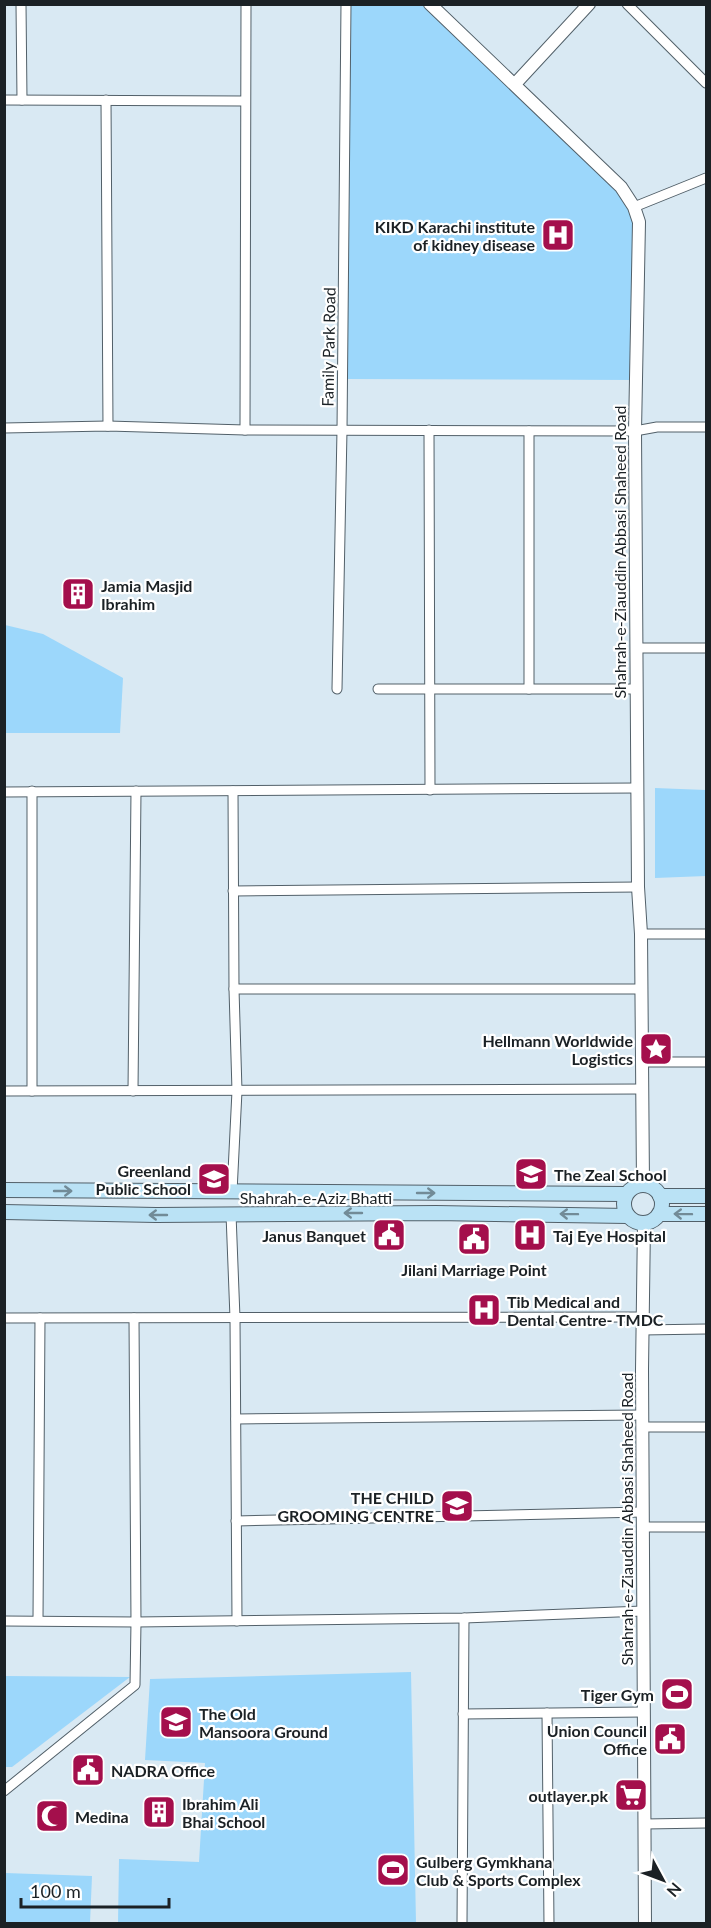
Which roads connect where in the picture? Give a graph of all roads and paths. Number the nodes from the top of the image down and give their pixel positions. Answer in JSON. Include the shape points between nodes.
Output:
{"nodes":[{"id":1,"x":21,"y":4,"type":"edge"},
{"id":2,"x":246,"y":4,"type":"edge"},
{"id":3,"x":346,"y":4,"type":"edge"},
{"id":4,"x":430,"y":4,"type":"edge"},
{"id":5,"x":590,"y":4,"type":"edge"},
{"id":6,"x":627,"y":4,"type":"edge"},
{"id":7,"x":706,"y":83,"type":"edge"},
{"id":8,"x":515,"y":84,"type":"junction"},
{"id":9,"x":4,"y":100,"type":"edge"},
{"id":10,"x":22,"y":100,"type":"junction"},
{"id":11,"x":106,"y":100,"type":"junction"},
{"id":12,"x":245,"y":101,"type":"junction"},
{"id":13,"x":706,"y":178,"type":"edge"},
{"id":14,"x":634,"y":207,"type":"junction"},
{"id":15,"x":108,"y":426,"type":"junction"},
{"id":16,"x":706,"y":427,"type":"edge"},
{"id":17,"x":4,"y":428,"type":"edge"},
{"id":18,"x":245,"y":430,"type":"junction"},
{"id":19,"x":342,"y":430,"type":"junction"},
{"id":20,"x":429,"y":430,"type":"junction"},
{"id":21,"x":529,"y":430,"type":"junction"},
{"id":22,"x":635,"y":431,"type":"junction"},
{"id":23,"x":636,"y":648,"type":"junction"},
{"id":24,"x":706,"y":648,"type":"edge"},
{"id":25,"x":378,"y":689,"type":"dead end"},
{"id":26,"x":430,"y":689,"type":"junction"},
{"id":27,"x":529,"y":689,"type":"junction"},
{"id":28,"x":636,"y":689,"type":"junction"},
{"id":29,"x":336,"y":690,"type":"dead end"},
{"id":30,"x":637,"y":788,"type":"junction"},
{"id":31,"x":233,"y":790,"type":"junction"},
{"id":32,"x":430,"y":790,"type":"junction"},
{"id":33,"x":32,"y":791,"type":"junction"},
{"id":34,"x":136,"y":791,"type":"junction"},
{"id":35,"x":4,"y":792,"type":"edge"},
{"id":36,"x":638,"y":887,"type":"junction"},
{"id":37,"x":233,"y":891,"type":"junction"},
{"id":38,"x":641,"y":934,"type":"junction"},
{"id":39,"x":706,"y":934,"type":"edge"},
{"id":40,"x":234,"y":989,"type":"junction"},
{"id":41,"x":642,"y":989,"type":"junction"},
{"id":42,"x":643,"y":1062,"type":"junction"},
{"id":43,"x":706,"y":1062,"type":"edge"},
{"id":44,"x":642,"y":1089,"type":"junction"},
{"id":45,"x":4,"y":1091,"type":"edge"},
{"id":46,"x":32,"y":1091,"type":"junction"},
{"id":47,"x":133,"y":1091,"type":"junction"},
{"id":48,"x":237,"y":1091,"type":"junction"},
{"id":49,"x":643,"y":1185,"type":"junction"},
{"id":50,"x":4,"y":1190,"type":"edge"},
{"id":51,"x":232,"y":1192,"type":"junction"},
{"id":52,"x":626,"y":1194,"type":"junction"},
{"id":53,"x":660,"y":1196,"type":"junction"},
{"id":54,"x":706,"y":1196,"type":"edge"},
{"id":55,"x":4,"y":1212,"type":"edge"},
{"id":56,"x":231,"y":1214,"type":"junction"},
{"id":57,"x":659,"y":1214,"type":"junction"},
{"id":58,"x":706,"y":1214,"type":"edge"},
{"id":59,"x":628,"y":1216,"type":"junction"},
{"id":60,"x":644,"y":1223,"type":"junction"},
{"id":61,"x":4,"y":1318,"type":"edge"},
{"id":62,"x":40,"y":1318,"type":"junction"},
{"id":63,"x":134,"y":1318,"type":"junction"},
{"id":64,"x":235,"y":1318,"type":"junction"},
{"id":65,"x":642,"y":1323,"type":"junction"},
{"id":66,"x":706,"y":1329,"type":"edge"},
{"id":67,"x":236,"y":1419,"type":"junction"},
{"id":68,"x":642,"y":1421,"type":"junction"},
{"id":69,"x":706,"y":1428,"type":"edge"},
{"id":70,"x":643,"y":1512,"type":"junction"},
{"id":71,"x":236,"y":1521,"type":"junction"},
{"id":72,"x":643,"y":1527,"type":"junction"},
{"id":73,"x":706,"y":1527,"type":"edge"},
{"id":74,"x":643,"y":1611,"type":"junction"},
{"id":75,"x":464,"y":1618,"type":"junction"},
{"id":76,"x":38,"y":1620,"type":"junction"},
{"id":77,"x":4,"y":1621,"type":"edge"},
{"id":78,"x":237,"y":1621,"type":"junction"},
{"id":79,"x":136,"y":1622,"type":"junction"},
{"id":80,"x":644,"y":1712,"type":"junction"},
{"id":81,"x":547,"y":1713,"type":"junction"},
{"id":82,"x":463,"y":1714,"type":"junction"},
{"id":83,"x":4,"y":1791,"type":"edge"},
{"id":84,"x":706,"y":1823,"type":"edge"},
{"id":85,"x":645,"y":1824,"type":"junction"},
{"id":86,"x":462,"y":1923,"type":"edge"},
{"id":87,"x":549,"y":1923,"type":"edge"},
{"id":88,"x":645,"y":1923,"type":"edge"}],
"edges":[{"from":1,"to":10,"type":"street"},
{"from":2,"to":12,"type":"street"},
{"from":3,"to":19,"type":"street","name":"Family Park Road"},
{"from":4,"to":8,"type":"street","name":"Shahrah-e-Ziauddin Abbasi Shaheed Road"},
{"from":5,"to":8,"type":"street"},
{"from":6,"to":7,"type":"street"},
{"from":8,"to":14,"type":"street","name":"Shahrah-e-Ziauddin Abbasi Shaheed Road","via":[[621,187]]},
{"from":9,"to":10,"type":"street"},
{"from":10,"to":11,"type":"street"},
{"from":11,"to":12,"type":"street"},
{"from":11,"to":15,"type":"street"},
{"from":12,"to":18,"type":"street"},
{"from":13,"to":14,"type":"street"},
{"from":14,"to":22,"type":"street","name":"Shahrah-e-Ziauddin Abbasi Shaheed Road","via":[[639,222]]},
{"from":15,"to":17,"type":"street"},
{"from":15,"to":18,"type":"street"},
{"from":16,"to":22,"type":"street"},
{"from":18,"to":19,"type":"street"},
{"from":19,"to":20,"type":"street"},
{"from":19,"to":29,"type":"street","name":"Family Park Road"},
{"from":20,"to":21,"type":"street"},
{"from":20,"to":26,"type":"street"},
{"from":21,"to":22,"type":"street"},
{"from":21,"to":27,"type":"street"},
{"from":22,"to":23,"type":"street","name":"Shahrah-e-Ziauddin Abbasi Shaheed Road"},
{"from":23,"to":24,"type":"street"},
{"from":23,"to":28,"type":"street","name":"Shahrah-e-Ziauddin Abbasi Shaheed Road"},
{"from":25,"to":26,"type":"street"},
{"from":26,"to":27,"type":"street"},
{"from":26,"to":32,"type":"street"},
{"from":27,"to":28,"type":"street"},
{"from":28,"to":30,"type":"street","name":"Shahrah-e-Ziauddin Abbasi Shaheed Road"},
{"from":30,"to":32,"type":"street"},
{"from":30,"to":36,"type":"street","name":"Shahrah-e-Ziauddin Abbasi Shaheed Road"},
{"from":31,"to":32,"type":"street"},
{"from":31,"to":34,"type":"street"},
{"from":31,"to":37,"type":"street"},
{"from":33,"to":34,"type":"street"},
{"from":33,"to":35,"type":"street"},
{"from":33,"to":46,"type":"street"},
{"from":34,"to":47,"type":"street"},
{"from":36,"to":37,"type":"street"},
{"from":36,"to":38,"type":"street","name":"Shahrah-e-Ziauddin Abbasi Shaheed Road"},
{"from":37,"to":40,"type":"street"},
{"from":38,"to":39,"type":"street"},
{"from":38,"to":41,"type":"street","name":"Shahrah-e-Ziauddin Abbasi Shaheed Road"},
{"from":40,"to":41,"type":"street"},
{"from":40,"to":48,"type":"street"},
{"from":41,"to":42,"type":"street","name":"Shahrah-e-Ziauddin Abbasi Shaheed Road"},
{"from":42,"to":43,"type":"street"},
{"from":42,"to":44,"type":"street","name":"Shahrah-e-Ziauddin Abbasi Shaheed Road"},
{"from":44,"to":48,"type":"street"},
{"from":44,"to":49,"type":"street","name":"Shahrah-e-Ziauddin Abbasi Shaheed Road"},
{"from":45,"to":46,"type":"street"},
{"from":46,"to":47,"type":"street"},
{"from":47,"to":48,"type":"street"},
{"from":48,"to":51,"type":"street"},
{"from":49,"to":52,"type":"main road"},
{"from":49,"to":53,"type":"main road"},
{"from":50,"to":51,"type":"main road","name":"Shahrah-e-Aziz Bhatti","one_way":true},
{"from":51,"to":52,"type":"main road","name":"Shahrah-e-Aziz Bhatti","one_way":true},
{"from":52,"to":59,"type":"main road","via":[[624,1209]]},
{"from":53,"to":54,"type":"main road"},
{"from":53,"to":57,"type":"main road"},
{"from":56,"to":55,"type":"main road","name":"Shahrah-e-Aziz Bhatti","one_way":true},
{"from":59,"to":56,"type":"main road","name":"Shahrah-e-Aziz Bhatti","one_way":true},
{"from":56,"to":64,"type":"street"},
{"from":58,"to":57,"type":"main road","one_way":true},
{"from":57,"to":60,"type":"main road"},
{"from":59,"to":60,"type":"main road"},
{"from":60,"to":65,"type":"street","name":"Shahrah-e-Ziauddin Abbasi Shaheed Road"},
{"from":61,"to":62,"type":"street"},
{"from":62,"to":63,"type":"street"},
{"from":62,"to":76,"type":"street"},
{"from":63,"to":64,"type":"street"},
{"from":63,"to":79,"type":"street"},
{"from":64,"to":65,"type":"street"},
{"from":64,"to":67,"type":"street"},
{"from":65,"to":66,"type":"street"},
{"from":65,"to":68,"type":"street","name":"Shahrah-e-Ziauddin Abbasi Shaheed Road"},
{"from":67,"to":68,"type":"street"},
{"from":67,"to":71,"type":"street"},
{"from":68,"to":69,"type":"street"},
{"from":68,"to":70,"type":"street","name":"Shahrah-e-Ziauddin Abbasi Shaheed Road"},
{"from":70,"to":71,"type":"street"},
{"from":70,"to":72,"type":"street","name":"Shahrah-e-Ziauddin Abbasi Shaheed Road"},
{"from":71,"to":78,"type":"street"},
{"from":72,"to":73,"type":"street"},
{"from":72,"to":74,"type":"street","name":"Shahrah-e-Ziauddin Abbasi Shaheed Road"},
{"from":74,"to":75,"type":"street"},
{"from":74,"to":80,"type":"street","name":"Shahrah-e-Ziauddin Abbasi Shaheed Road"},
{"from":75,"to":78,"type":"street"},
{"from":75,"to":82,"type":"street"},
{"from":76,"to":77,"type":"street"},
{"from":76,"to":79,"type":"street"},
{"from":78,"to":79,"type":"street"},
{"from":79,"to":83,"type":"street","via":[[135,1685]]},
{"from":80,"to":81,"type":"street"},
{"from":80,"to":85,"type":"street","name":"Shahrah-e-Ziauddin Abbasi Shaheed Road"},
{"from":81,"to":82,"type":"street"},
{"from":81,"to":87,"type":"street"},
{"from":82,"to":86,"type":"street"},
{"from":84,"to":85,"type":"street"},
{"from":85,"to":88,"type":"street","name":"Shahrah-e-Ziauddin Abbasi Shaheed Road"}]}
